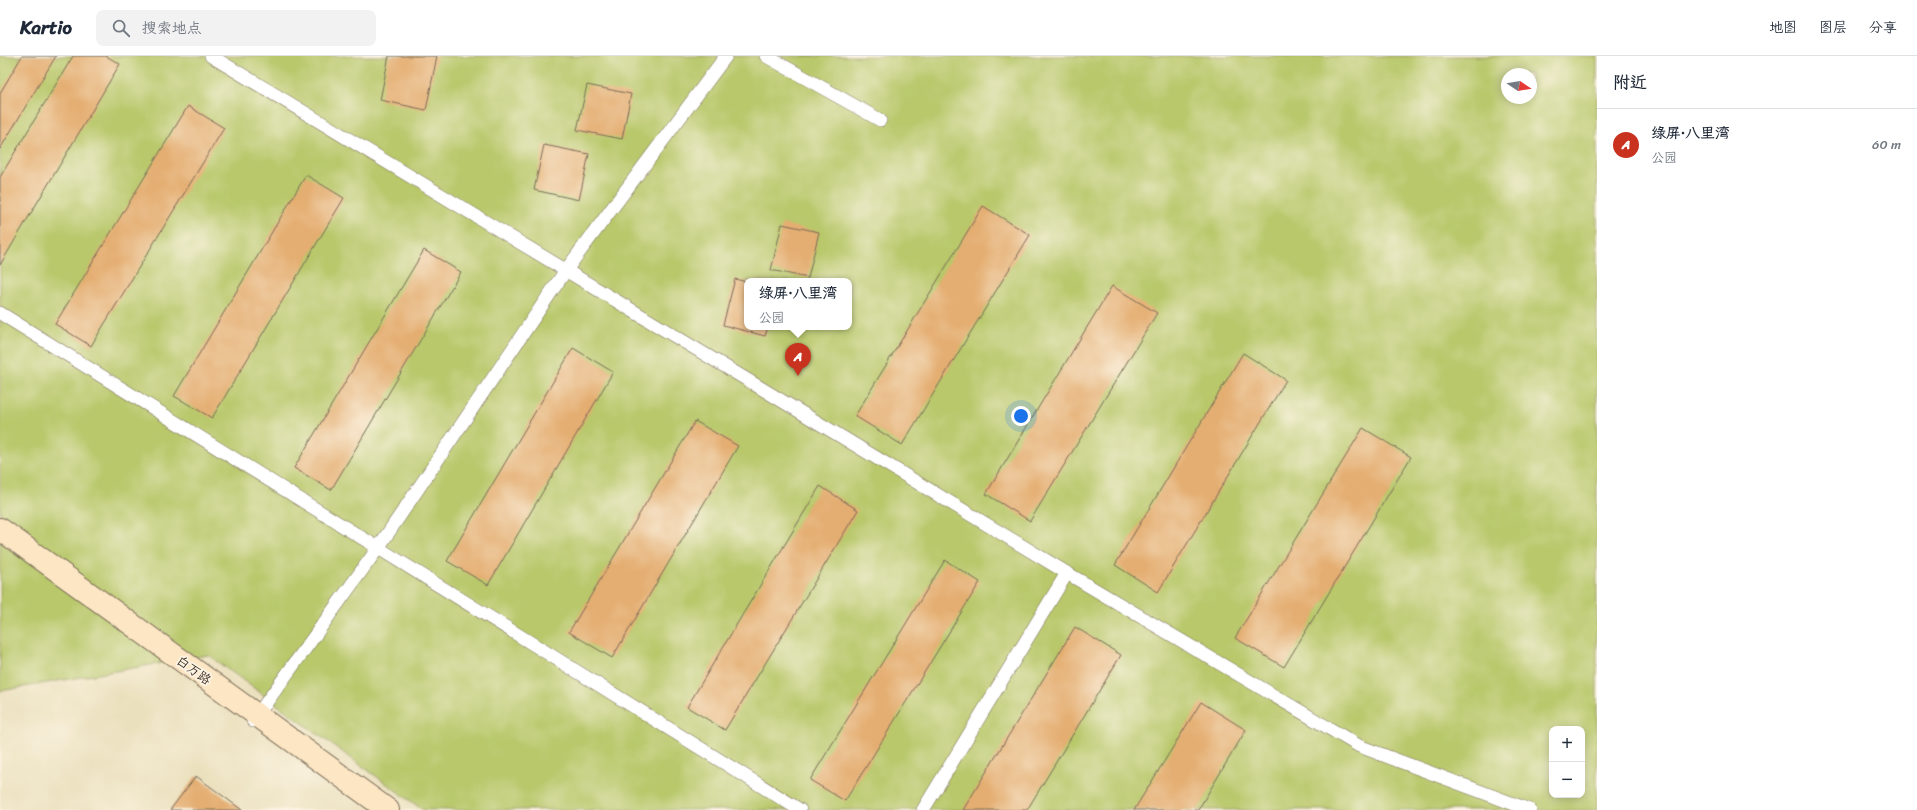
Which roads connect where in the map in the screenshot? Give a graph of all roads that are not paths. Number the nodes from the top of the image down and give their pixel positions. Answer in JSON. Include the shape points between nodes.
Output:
{"nodes":[{"id":1,"x":211,"y":56,"type":"edge"},
{"id":2,"x":726,"y":56,"type":"edge"},
{"id":3,"x":766,"y":56,"type":"edge"},
{"id":4,"x":880,"y":120,"type":"dead end"},
{"id":5,"x":566,"y":270,"type":"junction"},
{"id":6,"x":0,"y":313,"type":"edge"},
{"id":7,"x":0,"y":529,"type":"edge"},
{"id":8,"x":0,"y":541,"type":"edge"},
{"id":9,"x":378,"y":548,"type":"junction"},
{"id":10,"x":1067,"y":573,"type":"junction"},
{"id":11,"x":254,"y":719,"type":"junction"},
{"id":12,"x":374,"y":810,"type":"edge"},
{"id":13,"x":388,"y":810,"type":"edge"},
{"id":14,"x":800,"y":810,"type":"edge"},
{"id":15,"x":923,"y":810,"type":"edge"},
{"id":16,"x":1530,"y":810,"type":"edge"}],
"edges":[{"from":1,"to":5,"type":"lane"},
{"from":2,"to":5,"type":"lane"},
{"from":3,"to":4,"type":"lane"},
{"from":5,"to":9,"type":"lane"},
{"from":5,"to":10,"type":"lane"},
{"from":6,"to":9,"type":"lane"},
{"from":7,"to":11,"type":"main road","name":"白万路"},
{"from":8,"to":11,"type":"main road","name":"白万路"},
{"from":9,"to":11,"type":"lane"},
{"from":9,"to":14,"type":"lane"},
{"from":10,"to":15,"type":"lane"},
{"from":10,"to":16,"type":"lane","via":[[1359,746]]},
{"from":11,"to":12,"type":"main road","name":"白万路"},
{"from":11,"to":13,"type":"main road","name":"白万路"}]}
